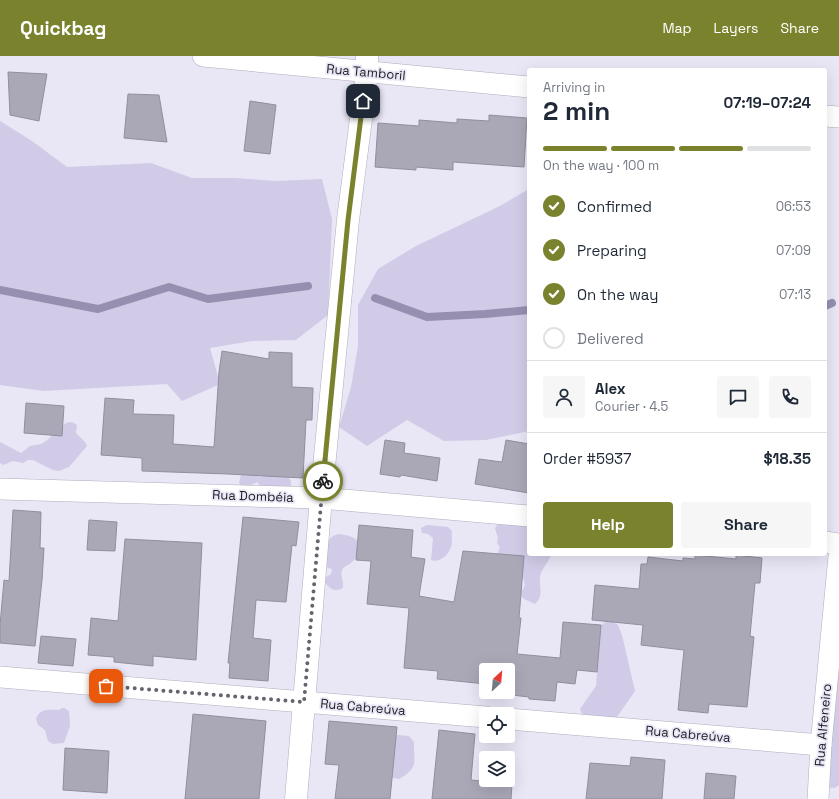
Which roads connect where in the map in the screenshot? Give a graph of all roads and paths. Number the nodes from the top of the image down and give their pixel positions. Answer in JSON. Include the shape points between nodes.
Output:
{"nodes":[{"id":1,"x":203,"y":56,"type":"edge"},
{"id":2,"x":367,"y":64,"type":"edge"},
{"id":3,"x":527,"y":87,"type":"edge"},
{"id":4,"x":827,"y":116,"type":"edge"},
{"id":5,"x":839,"y":117,"type":"edge"},
{"id":6,"x":0,"y":489,"type":"edge"},
{"id":7,"x":321,"y":498,"type":"junction"},
{"id":8,"x":527,"y":516,"type":"edge"},
{"id":9,"x":827,"y":542,"type":"edge"},
{"id":10,"x":839,"y":544,"type":"edge"},
{"id":11,"x":839,"y":556,"type":"edge"},
{"id":12,"x":0,"y":677,"type":"edge"},
{"id":13,"x":304,"y":702,"type":"junction"},
{"id":14,"x":479,"y":716,"type":"edge"},
{"id":15,"x":515,"y":720,"type":"edge"},
{"id":16,"x":821,"y":745,"type":"junction"},
{"id":17,"x":296,"y":799,"type":"edge"},
{"id":18,"x":818,"y":799,"type":"edge"}],
"edges":[{"from":1,"to":2,"type":"street","name":"Rua Tamboril"},
{"from":2,"to":3,"type":"street","name":"Rua Tamboril"},
{"from":2,"to":7,"type":"street","via":[[348,220]]},
{"from":4,"to":5,"type":"street"},
{"from":6,"to":7,"type":"street","name":"Rua Dombéia"},
{"from":7,"to":8,"type":"street","name":"Rua Dombéia"},
{"from":7,"to":13,"type":"street"},
{"from":9,"to":10,"type":"street"},
{"from":11,"to":16,"type":"street","name":"Rua Alfeneiro"},
{"from":12,"to":13,"type":"street","name":"Rua Cabreúva"},
{"from":13,"to":14,"type":"street","name":"Rua Cabreúva"},
{"from":13,"to":17,"type":"street"},
{"from":15,"to":16,"type":"street","name":"Rua Cabreúva"},
{"from":16,"to":18,"type":"street","name":"Rua Alfeneiro"}]}
